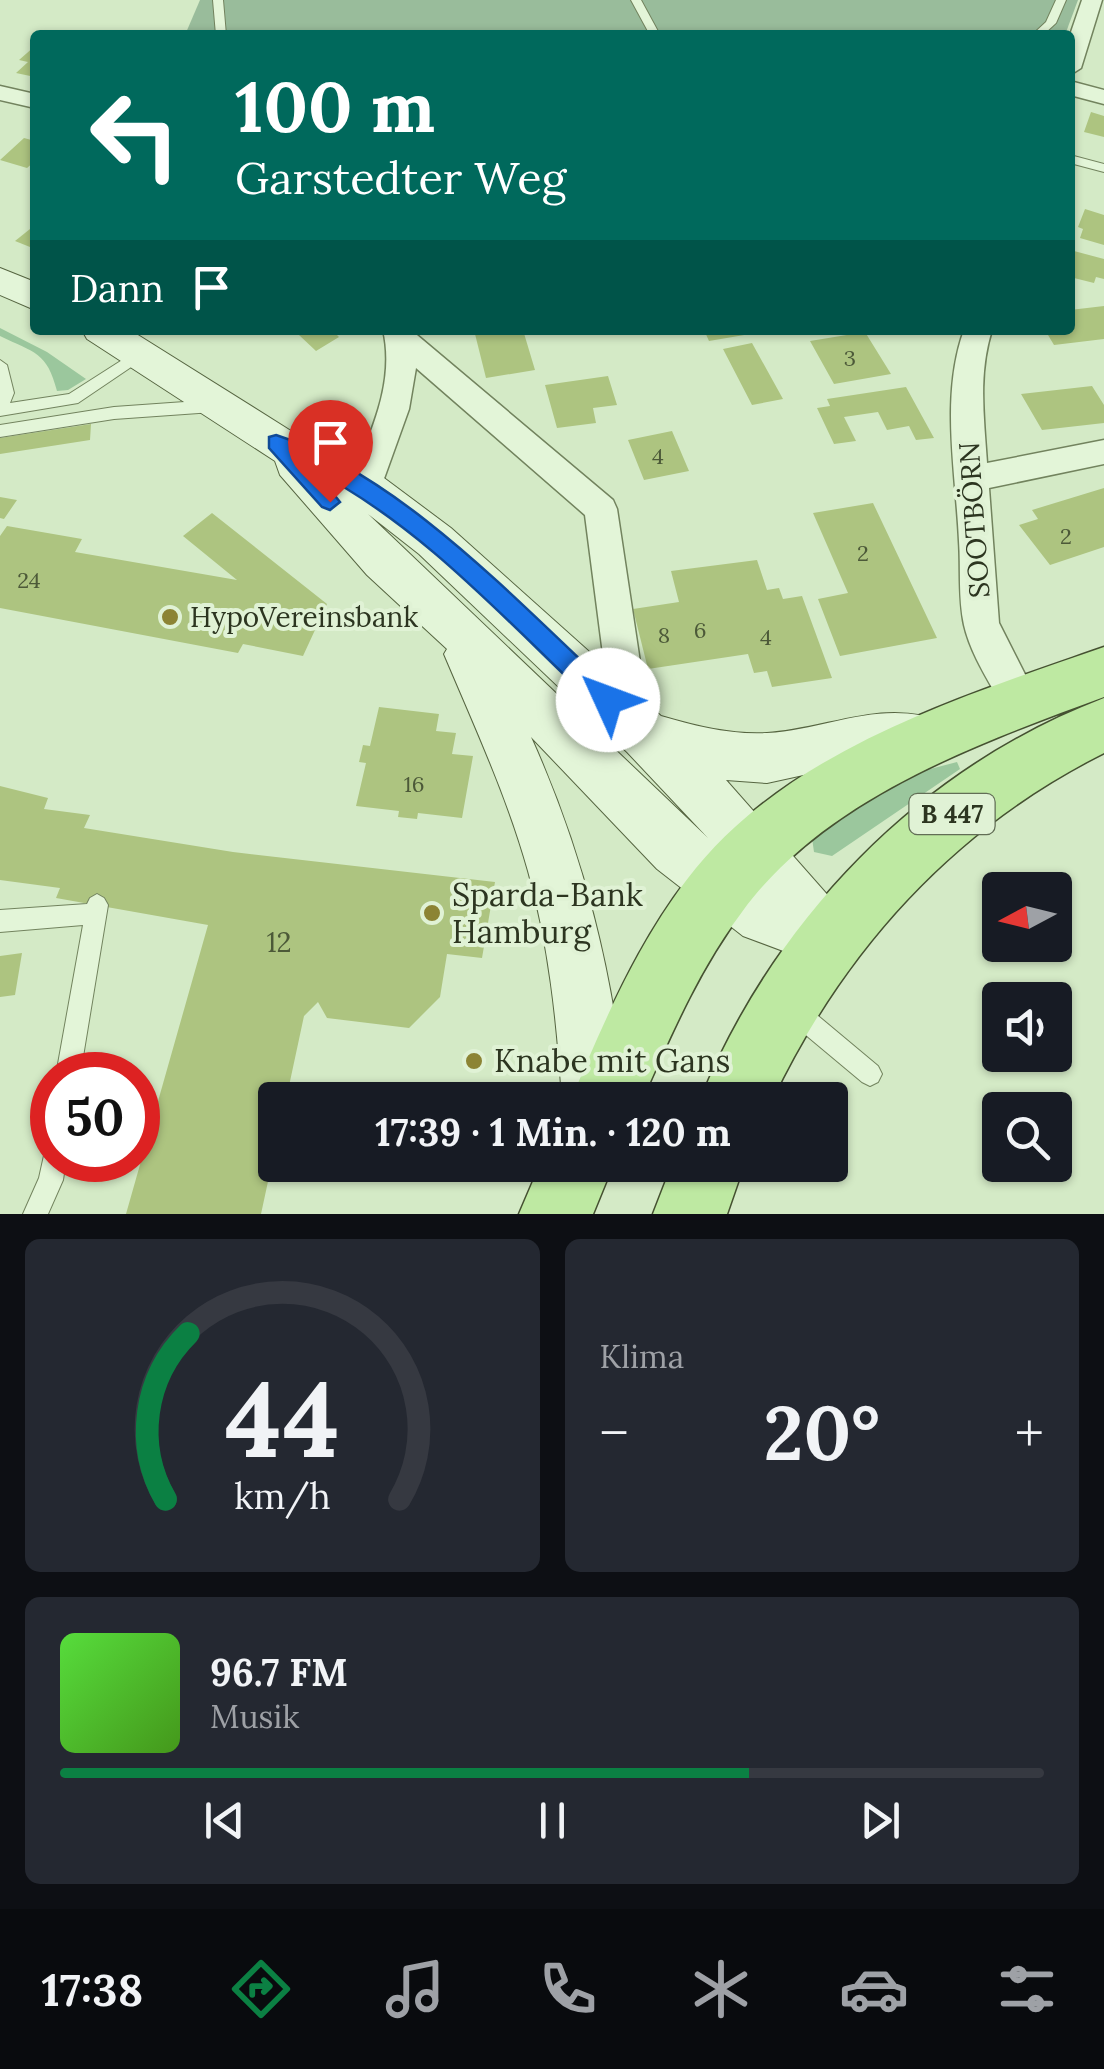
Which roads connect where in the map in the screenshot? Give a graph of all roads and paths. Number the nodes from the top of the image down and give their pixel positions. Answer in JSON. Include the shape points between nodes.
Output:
{"nodes":[{"id":1,"x":218,"y":0,"type":"edge"},
{"id":2,"x":636,"y":0,"type":"edge"},
{"id":3,"x":1060,"y":0,"type":"edge"},
{"id":4,"x":1092,"y":0,"type":"edge"},
{"id":5,"x":221,"y":30,"type":"edge"},
{"id":6,"x":652,"y":30,"type":"edge"},
{"id":7,"x":1043,"y":30,"type":"edge"},
{"id":8,"x":1075,"y":53,"type":"edge"},
{"id":9,"x":1075,"y":89,"type":"edge"},
{"id":10,"x":0,"y":94,"type":"edge"},
{"id":11,"x":1104,"y":97,"type":"edge"},
{"id":12,"x":30,"y":101,"type":"edge"},
{"id":13,"x":1075,"y":159,"type":"edge"},
{"id":14,"x":1104,"y":168,"type":"edge"},
{"id":15,"x":0,"y":280,"type":"edge"},
{"id":16,"x":30,"y":295,"type":"edge"},
{"id":17,"x":110,"y":335,"type":"edge"},
{"id":18,"x":399,"y":335,"type":"edge"},
{"id":19,"x":976,"y":335,"type":"edge"},
{"id":20,"x":141,"y":353,"type":"junction"},
{"id":21,"x":0,"y":365,"type":"edge"},
{"id":22,"x":223,"y":406,"type":"junction"},
{"id":23,"x":0,"y":410,"type":"edge"},
{"id":24,"x":0,"y":431,"type":"edge"},
{"id":25,"x":276,"y":442,"type":"junction"},
{"id":26,"x":1104,"y":452,"type":"edge"},
{"id":27,"x":969,"y":474,"type":"junction"},
{"id":28,"x":365,"y":487,"type":"junction"},
{"id":29,"x":458,"y":628,"type":"junction"},
{"id":30,"x":1104,"y":672,"type":"edge"},
{"id":31,"x":1020,"y":702,"type":"junction"},
{"id":32,"x":626,"y":718,"type":"junction"},
{"id":33,"x":1104,"y":724,"type":"edge"},
{"id":34,"x":930,"y":740,"type":"junction"},
{"id":35,"x":738,"y":867,"type":"junction"},
{"id":36,"x":0,"y":921,"type":"edge"},
{"id":37,"x":826,"y":938,"type":"junction"},
{"id":38,"x":786,"y":1003,"type":"junction"},
{"id":39,"x":72,"y":1052,"type":"edge"},
{"id":40,"x":870,"y":1074,"type":"dead end"},
{"id":41,"x":592,"y":1082,"type":"edge"},
{"id":42,"x":615,"y":1082,"type":"edge"},
{"id":43,"x":744,"y":1082,"type":"edge"},
{"id":44,"x":49,"y":1182,"type":"edge"},
{"id":45,"x":570,"y":1182,"type":"edge"},
{"id":46,"x":702,"y":1182,"type":"edge"},
{"id":47,"x":35,"y":1214,"type":"edge"},
{"id":48,"x":556,"y":1214,"type":"edge"},
{"id":49,"x":690,"y":1214,"type":"edge"}],
"edges":[{"from":1,"to":5,"type":"lane"},
{"from":2,"to":6,"type":"lane"},
{"from":3,"to":7,"type":"lane"},
{"from":4,"to":8,"type":"street"},
{"from":9,"to":11,"type":"street"},
{"from":10,"to":12,"type":"street"},
{"from":13,"to":14,"type":"lane"},
{"from":15,"to":16,"type":"main road"},
{"from":17,"to":20,"type":"main road"},
{"from":18,"to":28,"type":"street","via":[[399,390]]},
{"from":18,"to":32,"type":"street","via":[[601,509]]},
{"from":19,"to":27,"type":"street","name":"SOOTBÖRN","via":[[969,356]]},
{"from":20,"to":22,"type":"main road"},
{"from":20,"to":23,"type":"lane","via":[[73,398]]},
{"from":21,"to":23,"type":"lane","via":[[7,393]]},
{"from":22,"to":24,"type":"lane","via":[[114,412]]},
{"from":22,"to":25,"type":"main road"},
{"from":25,"to":28,"type":"main road"},
{"from":25,"to":29,"type":"main road","via":[[383,561]]},
{"from":26,"to":27,"type":"street","via":[[992,476]]},
{"from":27,"to":31,"type":"street","name":"SOOTBÖRN","via":[[984,634]]},
{"from":28,"to":32,"type":"main road","via":[[435,541]]},
{"from":29,"to":35,"type":"main road","via":[[677,849]]},
{"from":29,"to":41,"type":"main road","via":[[557,872],[583,992]]},
{"from":30,"to":31,"type":"main road","number":"B 447"},
{"from":31,"to":34,"type":"main road","number":"B 447"},
{"from":32,"to":34,"type":"main road","via":[[702,753],[768,758],[872,736]]},
{"from":32,"to":35,"type":"main road"},
{"from":33,"to":37,"type":"main road","number":"B 447","via":[[975,796],[892,865]]},
{"from":34,"to":35,"type":"main road","number":"B 447","via":[[808,807]]},
{"from":35,"to":37,"type":"main road","via":[[780,924]]},
{"from":35,"to":42,"type":"main road","number":"B 447","via":[[666,974]]},
{"from":36,"to":39,"type":"lane","via":[[96,910]]},
{"from":37,"to":38,"type":"main road","number":"B 447"},
{"from":38,"to":40,"type":"lane"},
{"from":38,"to":43,"type":"main road","number":"B 447"},
{"from":44,"to":47,"type":"lane"},
{"from":45,"to":48,"type":"main road"},
{"from":46,"to":49,"type":"main road"}]}
